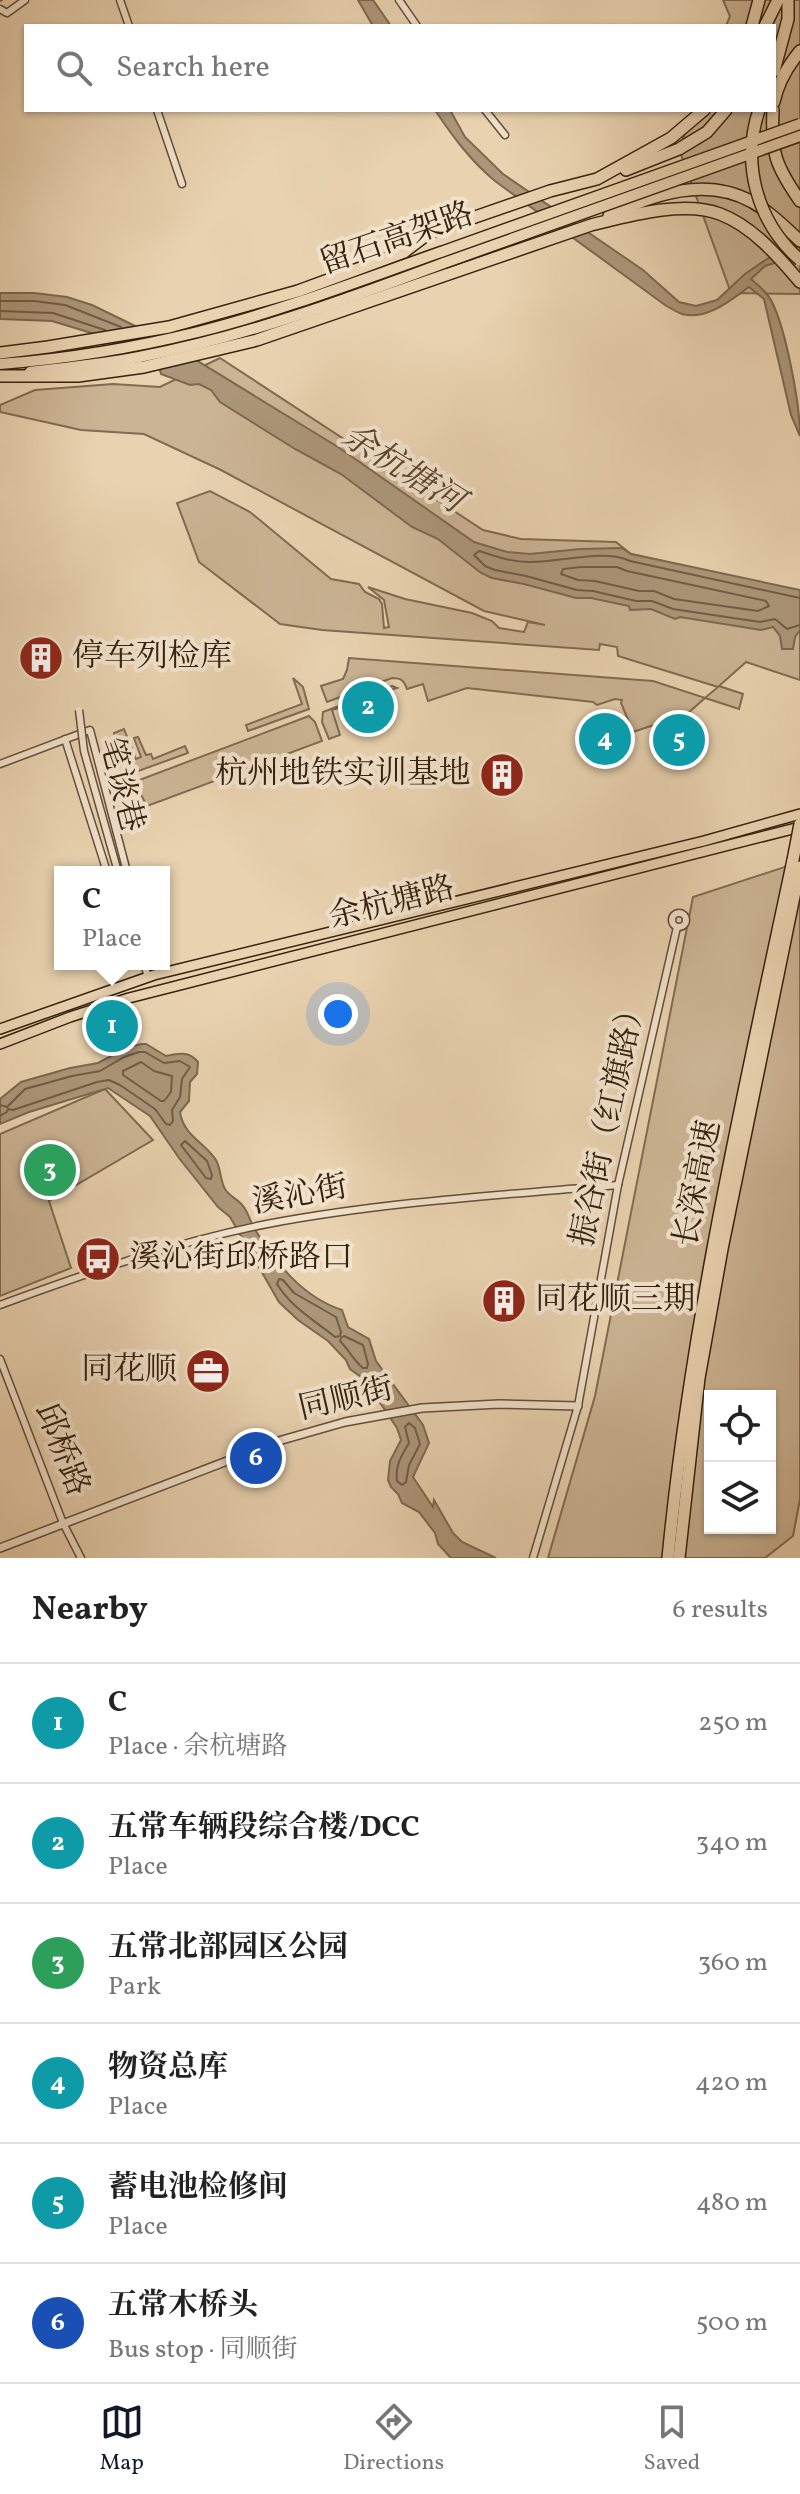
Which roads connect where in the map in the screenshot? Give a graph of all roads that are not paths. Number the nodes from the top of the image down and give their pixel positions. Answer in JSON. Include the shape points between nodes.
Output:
{"nodes":[{"id":1,"x":25,"y":0,"type":"edge"},
{"id":2,"x":120,"y":0,"type":"edge"},
{"id":3,"x":399,"y":0,"type":"edge"},
{"id":4,"x":759,"y":0,"type":"edge"},
{"id":5,"x":778,"y":0,"type":"edge"},
{"id":6,"x":788,"y":0,"type":"edge"},
{"id":7,"x":2,"y":13,"type":"edge"},
{"id":8,"x":128,"y":24,"type":"edge"},
{"id":9,"x":416,"y":24,"type":"edge"},
{"id":10,"x":753,"y":24,"type":"edge"},
{"id":11,"x":766,"y":24,"type":"edge"},
{"id":12,"x":800,"y":51,"type":"edge"},
{"id":13,"x":776,"y":64,"type":"edge"},
{"id":14,"x":776,"y":93,"type":"edge"},
{"id":15,"x":158,"y":112,"type":"edge"},
{"id":16,"x":487,"y":112,"type":"edge"},
{"id":17,"x":702,"y":112,"type":"edge"},
{"id":18,"x":724,"y":112,"type":"edge"},
{"id":19,"x":758,"y":112,"type":"edge"},
{"id":20,"x":773,"y":112,"type":"edge"},
{"id":21,"x":800,"y":124,"type":"edge"},
{"id":22,"x":505,"y":135,"type":"dead end"},
{"id":23,"x":800,"y":136,"type":"edge"},
{"id":24,"x":597,"y":179,"type":"junction"},
{"id":25,"x":182,"y":184,"type":"dead end"},
{"id":26,"x":800,"y":201,"type":"edge"},
{"id":27,"x":591,"y":225,"type":"junction"},
{"id":28,"x":800,"y":241,"type":"edge"},
{"id":29,"x":800,"y":260,"type":"edge"},
{"id":30,"x":800,"y":282,"type":"edge"},
{"id":31,"x":0,"y":353,"type":"edge"},
{"id":32,"x":0,"y":364,"type":"edge"},
{"id":33,"x":0,"y":376,"type":"edge"},
{"id":34,"x":79,"y":710,"type":"dead end"},
{"id":35,"x":65,"y":739,"type":"junction"},
{"id":36,"x":0,"y":764,"type":"edge"},
{"id":37,"x":800,"y":814,"type":"edge"},
{"id":38,"x":800,"y":825,"type":"edge"},
{"id":39,"x":796,"y":864,"type":"edge"},
{"id":40,"x":105,"y":866,"type":"edge"},
{"id":41,"x":116,"y":866,"type":"edge"},
{"id":42,"x":125,"y":866,"type":"edge"},
{"id":43,"x":677,"y":927,"type":"dead end"},
{"id":44,"x":170,"y":966,"type":"edge"},
{"id":45,"x":146,"y":970,"type":"edge"},
{"id":46,"x":156,"y":970,"type":"edge"},
{"id":47,"x":148,"y":977,"type":"junction"},
{"id":48,"x":0,"y":1029,"type":"edge"},
{"id":49,"x":0,"y":1044,"type":"edge"},
{"id":50,"x":618,"y":1185,"type":"junction"},
{"id":51,"x":0,"y":1305,"type":"edge"},
{"id":52,"x":0,"y":1359,"type":"edge"},
{"id":53,"x":578,"y":1406,"type":"junction"},
{"id":54,"x":63,"y":1523,"type":"junction"},
{"id":55,"x":0,"y":1548,"type":"edge"},
{"id":56,"x":81,"y":1558,"type":"edge"},
{"id":57,"x":533,"y":1558,"type":"edge"},
{"id":58,"x":668,"y":1558,"type":"edge"},
{"id":59,"x":679,"y":1558,"type":"edge"}],
"edges":[{"from":1,"to":7,"type":"street"},
{"from":2,"to":8,"type":"street"},
{"from":3,"to":9,"type":"street"},
{"from":4,"to":10,"type":"highway"},
{"from":5,"to":11,"type":"highway"},
{"from":6,"to":13,"type":"highway"},
{"from":12,"to":14,"type":"highway"},
{"from":15,"to":25,"type":"street"},
{"from":16,"to":22,"type":"street"},
{"from":17,"to":24,"type":"highway","via":[[671,138]]},
{"from":18,"to":24,"type":"highway","via":[[707,132],[679,149]]},
{"from":19,"to":29,"type":"highway","bridge":true,"via":[[750,164],[755,189],[783,245]]},
{"from":20,"to":26,"type":"highway","bridge":true,"via":[[772,147]]},
{"from":21,"to":32,"type":"highway","name":"留石高架路","bridge":true,"via":[[249,318],[67,359]]},
{"from":23,"to":33,"type":"highway","name":"留石高架路","bridge":true,"via":[[256,328],[138,358]]},
{"from":24,"to":31,"type":"highway","via":[[429,233],[377,264],[268,300],[169,327]]},
{"from":27,"to":28,"type":"highway","bridge":true,"via":[[658,196],[694,189],[751,201]]},
{"from":27,"to":30,"type":"highway","via":[[640,213],[719,213],[778,257]]},
{"from":27,"to":33,"type":"highway","via":[[257,340],[144,367],[78,376]]},
{"from":34,"to":41,"type":"street","name":"笔谈巷","bridge":true,"via":[[84,751]]},
{"from":35,"to":36,"type":"street"},
{"from":35,"to":40,"type":"street","name":"笔谈巷"},
{"from":35,"to":42,"type":"street","name":"笔谈巷","via":[[90,730]]},
{"from":37,"to":44,"type":"main road","name":"余杭塘路"},
{"from":38,"to":39,"type":"highway","name":"长深高速","bridge":true},
{"from":38,"to":49,"type":"main road","name":"余杭塘路","via":[[129,998]]},
{"from":39,"to":58,"type":"highway","name":"长深高速","via":[[712,1247]]},
{"from":39,"to":59,"type":"highway","name":"长深高速","via":[[699,1378]]},
{"from":43,"to":50,"type":"street","name":"振谷街（红旗路）"},
{"from":45,"to":47,"type":"street"},
{"from":46,"to":47,"type":"main road","name":"余杭塘路"},
{"from":47,"to":48,"type":"main road","name":"余杭塘路"},
{"from":50,"to":51,"type":"street","name":"溪沁街","via":[[395,1205],[257,1227],[99,1268]]},
{"from":50,"to":53,"type":"street","name":"振谷街（红旗路）"},
{"from":52,"to":54,"type":"street","name":"邱桥路"},
{"from":53,"to":54,"type":"street","name":"同顺街","via":[[499,1404],[382,1414],[282,1440]]},
{"from":53,"to":57,"type":"street","name":"振谷街（红旗路）"},
{"from":54,"to":55,"type":"street","name":"同顺街"},
{"from":54,"to":56,"type":"street","name":"邱桥路"}]}
